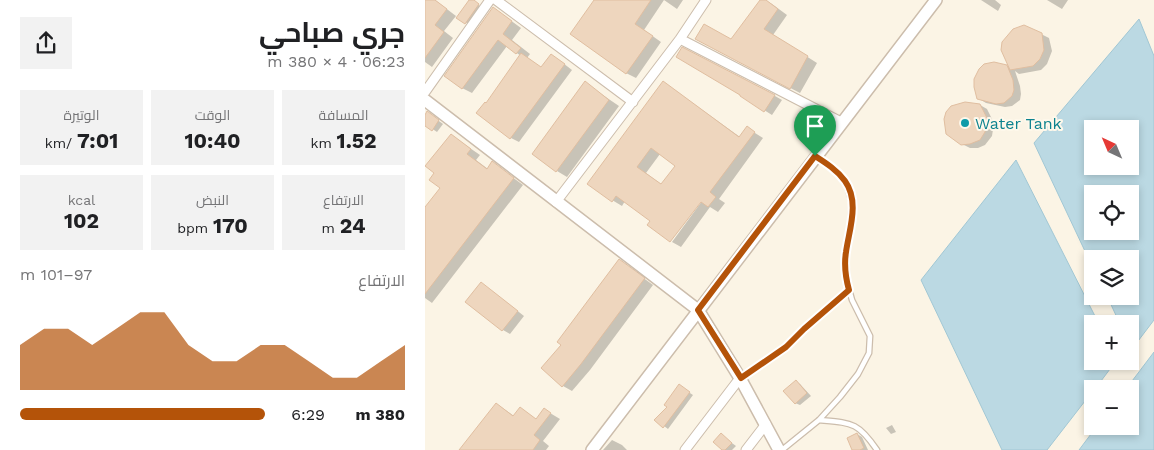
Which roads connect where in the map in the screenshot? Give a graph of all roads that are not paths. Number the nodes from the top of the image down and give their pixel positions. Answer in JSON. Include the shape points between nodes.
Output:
{"nodes":[{"id":1,"x":490,"y":0,"type":"edge"},
{"id":2,"x":496,"y":0,"type":"edge"},
{"id":3,"x":706,"y":0,"type":"edge"},
{"id":4,"x":936,"y":0,"type":"edge"},
{"id":5,"x":681,"y":39,"type":"junction"},
{"id":6,"x":425,"y":92,"type":"edge"},
{"id":7,"x":425,"y":100,"type":"edge"},
{"id":8,"x":633,"y":102,"type":"junction"},
{"id":9,"x":841,"y":122,"type":"junction"},
{"id":10,"x":815,"y":156,"type":"junction"},
{"id":11,"x":556,"y":202,"type":"junction"},
{"id":12,"x":849,"y":290,"type":"junction"},
{"id":13,"x":698,"y":310,"type":"junction"},
{"id":14,"x":741,"y":378,"type":"junction"},
{"id":15,"x":819,"y":420,"type":"junction"},
{"id":16,"x":766,"y":424,"type":"junction"},
{"id":17,"x":592,"y":450,"type":"edge"},
{"id":18,"x":685,"y":450,"type":"edge"},
{"id":19,"x":746,"y":450,"type":"edge"},
{"id":20,"x":781,"y":450,"type":"edge"},
{"id":21,"x":877,"y":450,"type":"edge"}],
"edges":[{"from":1,"to":6,"type":"street"},
{"from":2,"to":8,"type":"street"},
{"from":3,"to":5,"type":"street"},
{"from":4,"to":9,"type":"street"},
{"from":5,"to":8,"type":"street"},
{"from":5,"to":9,"type":"street"},
{"from":7,"to":11,"type":"street"},
{"from":8,"to":11,"type":"street"},
{"from":9,"to":10,"type":"street"},
{"from":10,"to":12,"type":"lane","via":[[831,166],[846,182],[853,202],[846,254]]},
{"from":10,"to":13,"type":"street"},
{"from":11,"to":13,"type":"street"},
{"from":12,"to":14,"type":"lane","via":[[786,347]]},
{"from":12,"to":15,"type":"lane","via":[[870,336],[869,353],[858,374]]},
{"from":13,"to":14,"type":"street"},
{"from":13,"to":17,"type":"street"},
{"from":14,"to":16,"type":"street"},
{"from":14,"to":18,"type":"street"},
{"from":15,"to":20,"type":"lane"},
{"from":15,"to":21,"type":"lane","via":[[855,425]]},
{"from":16,"to":19,"type":"street"},
{"from":16,"to":20,"type":"street"}]}
